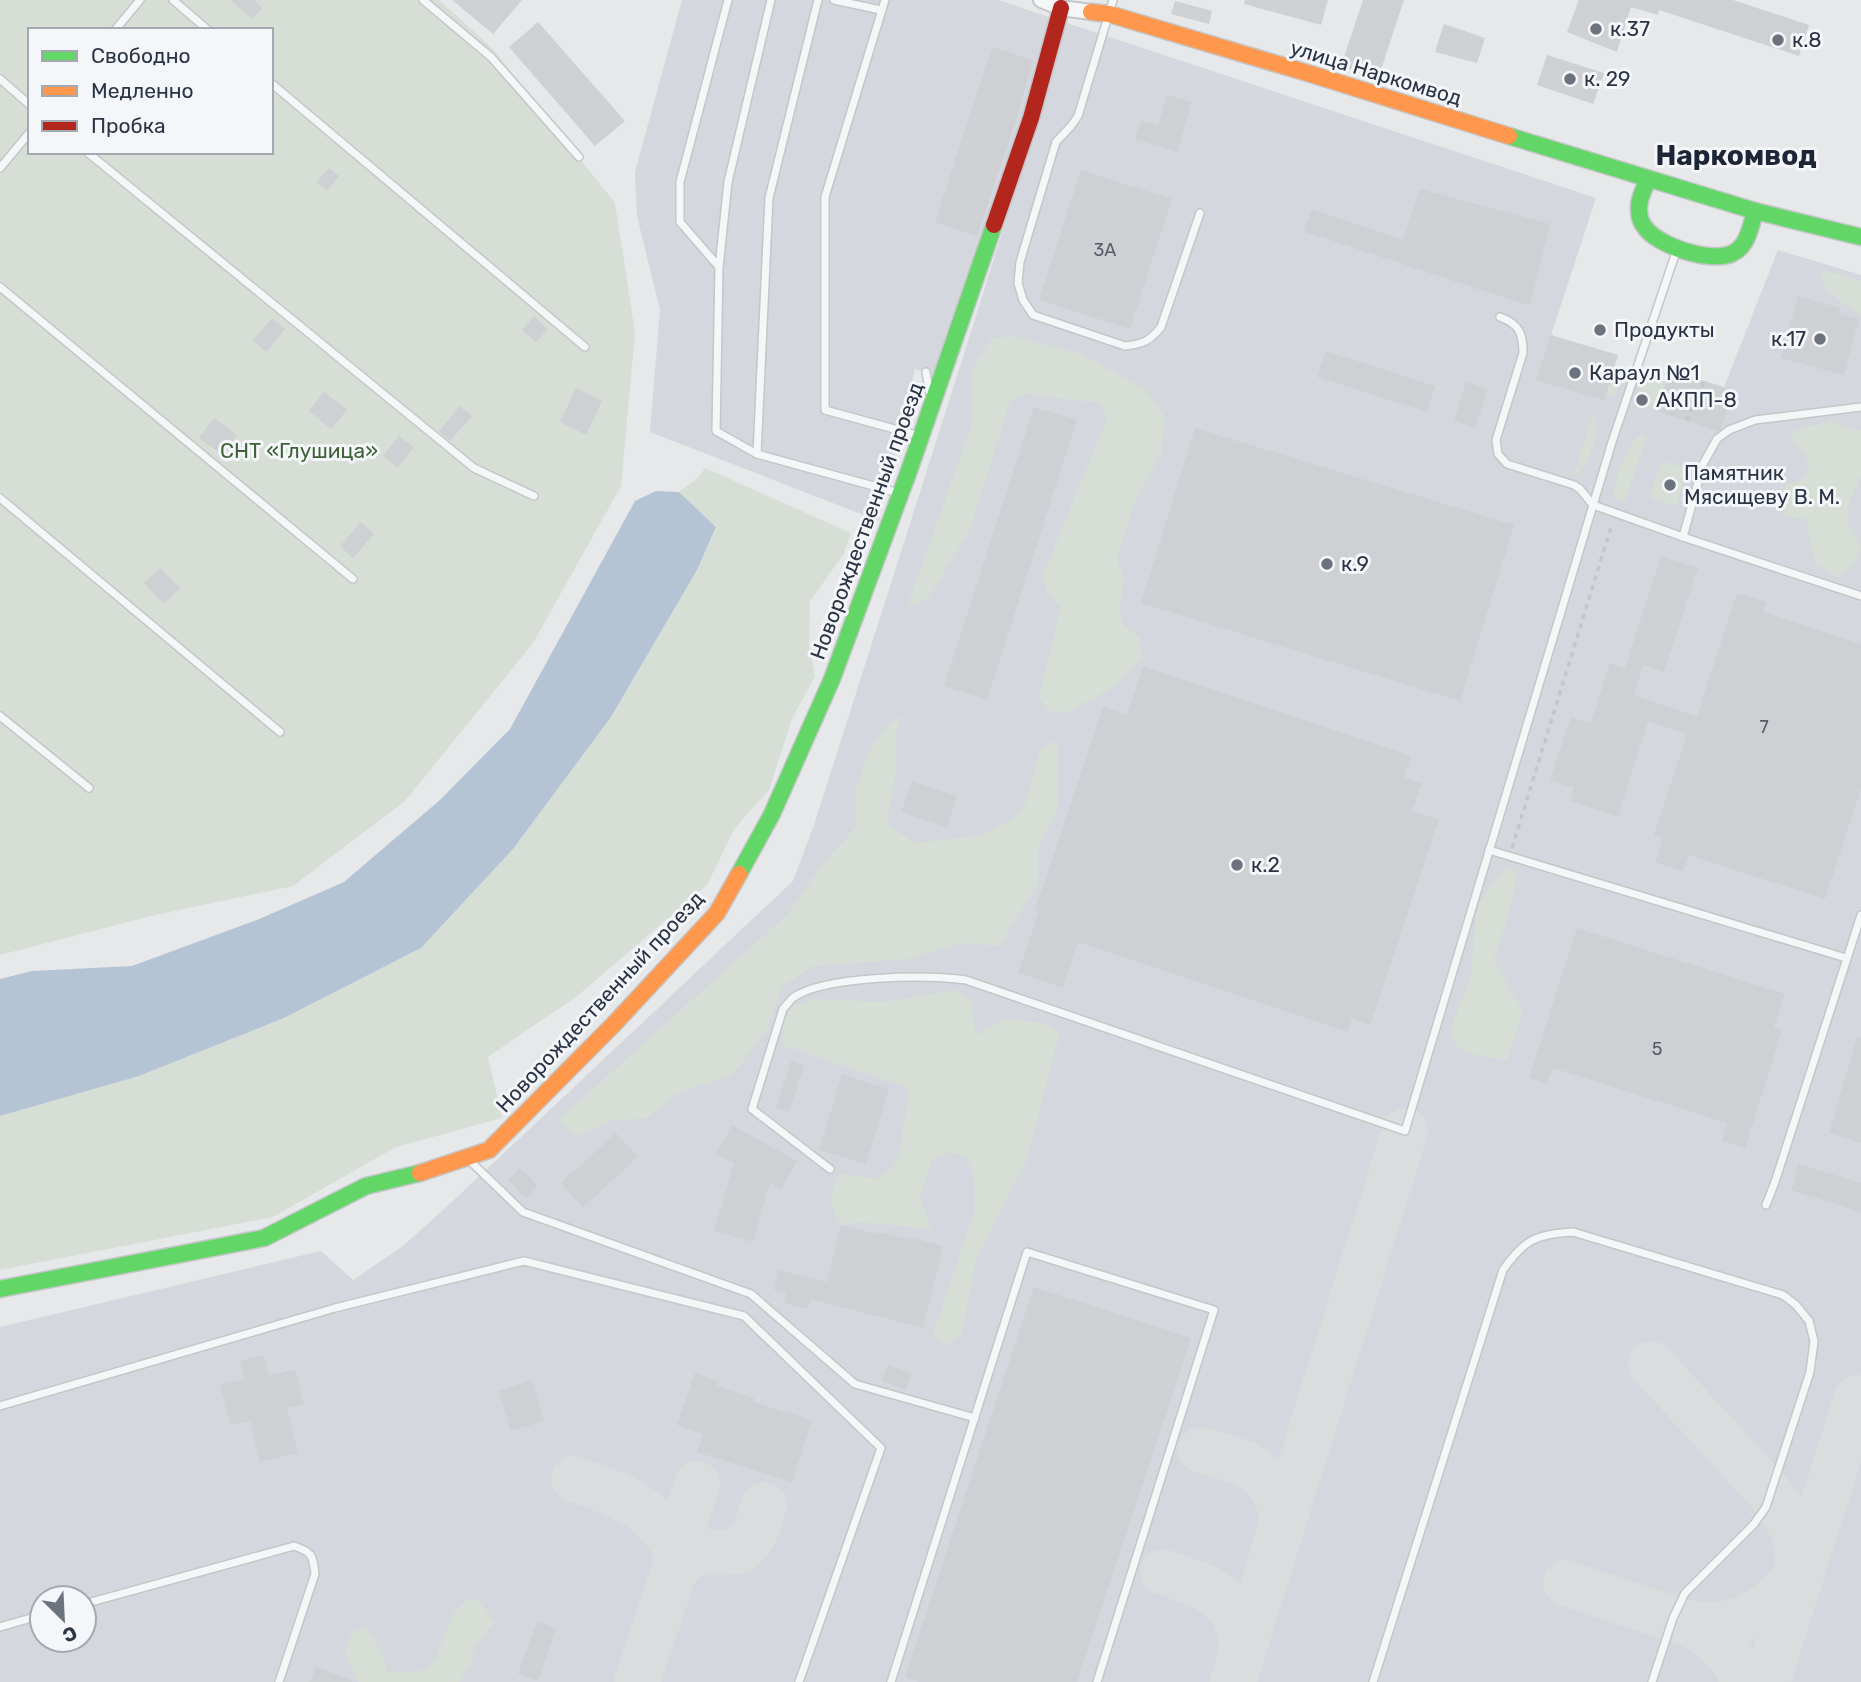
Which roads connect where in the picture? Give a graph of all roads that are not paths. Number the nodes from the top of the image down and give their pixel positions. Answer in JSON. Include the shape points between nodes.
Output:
{"nodes":[{"id":1,"x":140,"y":0,"type":"edge"},
{"id":2,"x":173,"y":0,"type":"edge"},
{"id":3,"x":423,"y":0,"type":"edge"},
{"id":4,"x":728,"y":0,"type":"edge"},
{"id":5,"x":771,"y":0,"type":"edge"},
{"id":6,"x":818,"y":0,"type":"edge"},
{"id":7,"x":834,"y":0,"type":"edge"},
{"id":8,"x":885,"y":0,"type":"edge"},
{"id":9,"x":1048,"y":6,"type":"edge"},
{"id":10,"x":1103,"y":8,"type":"edge"},
{"id":11,"x":881,"y":10,"type":"junction"},
{"id":12,"x":117,"y":28,"type":"edge"},
{"id":13,"x":206,"y":28,"type":"edge"},
{"id":14,"x":0,"y":79,"type":"edge"},
{"id":15,"x":273,"y":85,"type":"edge"},
{"id":16,"x":28,"y":103,"type":"edge"},
{"id":17,"x":28,"y":134,"type":"edge"},
{"id":18,"x":89,"y":154,"type":"edge"},
{"id":19,"x":579,"y":157,"type":"dead end"},
{"id":20,"x":0,"y":168,"type":"edge"},
{"id":21,"x":1648,"y":179,"type":"junction"},
{"id":22,"x":1755,"y":211,"type":"junction"},
{"id":23,"x":1200,"y":213,"type":"dead end"},
{"id":24,"x":1861,"y":237,"type":"edge"},
{"id":25,"x":1677,"y":248,"type":"junction"},
{"id":26,"x":719,"y":267,"type":"junction"},
{"id":27,"x":0,"y":287,"type":"edge"},
{"id":28,"x":1500,"y":317,"type":"dead end"},
{"id":29,"x":586,"y":347,"type":"dead end"},
{"id":30,"x":926,"y":372,"type":"dead end"},
{"id":31,"x":932,"y":406,"type":"junction"},
{"id":32,"x":1861,"y":407,"type":"edge"},
{"id":33,"x":922,"y":436,"type":"junction"},
{"id":34,"x":757,"y":454,"type":"junction"},
{"id":35,"x":901,"y":493,"type":"junction"},
{"id":36,"x":534,"y":496,"type":"dead end"},
{"id":37,"x":0,"y":498,"type":"edge"},
{"id":38,"x":1593,"y":505,"type":"junction"},
{"id":39,"x":1683,"y":537,"type":"junction"},
{"id":40,"x":353,"y":579,"type":"dead end"},
{"id":41,"x":1861,"y":596,"type":"edge"},
{"id":42,"x":0,"y":716,"type":"edge"},
{"id":43,"x":280,"y":732,"type":"dead end"},
{"id":44,"x":89,"y":788,"type":"dead end"},
{"id":45,"x":1489,"y":850,"type":"junction"},
{"id":46,"x":1861,"y":915,"type":"edge"},
{"id":47,"x":1846,"y":958,"type":"junction"},
{"id":48,"x":466,"y":1158,"type":"junction"},
{"id":49,"x":830,"y":1169,"type":"dead end"},
{"id":50,"x":1766,"y":1205,"type":"dead end"},
{"id":51,"x":0,"y":1289,"type":"edge"},
{"id":52,"x":0,"y":1406,"type":"edge"},
{"id":53,"x":975,"y":1418,"type":"junction"},
{"id":54,"x":98,"y":1600,"type":"edge"},
{"id":55,"x":28,"y":1619,"type":"edge"},
{"id":56,"x":0,"y":1627,"type":"edge"},
{"id":57,"x":279,"y":1682,"type":"edge"},
{"id":58,"x":799,"y":1682,"type":"edge"},
{"id":59,"x":891,"y":1682,"type":"edge"},
{"id":60,"x":1097,"y":1682,"type":"edge"},
{"id":61,"x":1373,"y":1682,"type":"edge"},
{"id":62,"x":1653,"y":1682,"type":"edge"}],
"edges":[{"from":1,"to":12,"type":"lane"},
{"from":2,"to":13,"type":"lane"},
{"from":3,"to":19,"type":"lane","via":[[491,57]]},
{"from":4,"to":26,"type":"lane","via":[[680,182],[680,222]]},
{"from":5,"to":26,"type":"lane","via":[[728,181]]},
{"from":6,"to":34,"type":"lane","via":[[769,198]]},
{"from":7,"to":11,"type":"lane"},
{"from":8,"to":11,"type":"lane"},
{"from":9,"to":10,"type":"street"},
{"from":9,"to":31,"type":"street","name":"Новорождественный проезд","via":[[1031,118]]},
{"from":10,"to":21,"type":"street","name":"улица Наркомвод"},
{"from":10,"to":23,"type":"lane","via":[[1078,117],[1056,142],[1020,262],[1018,283],[1023,300],[1033,315],[1125,346],[1153,338],[1161,327]]},
{"from":11,"to":33,"type":"lane","via":[[825,197],[825,410]]},
{"from":14,"to":16,"type":"lane"},
{"from":15,"to":29,"type":"lane"},
{"from":17,"to":20,"type":"lane"},
{"from":18,"to":36,"type":"lane","via":[[474,468]]},
{"from":21,"to":22,"type":"street","name":"улица Наркомвод"},
{"from":21,"to":25,"type":"street","via":[[1639,209],[1644,227]]},
{"from":22,"to":24,"type":"street","name":"улица Наркомвод"},
{"from":22,"to":25,"type":"street","via":[[1746,240],[1732,254],[1715,257]]},
{"from":25,"to":38,"type":"lane"},
{"from":26,"to":34,"type":"lane","via":[[716,431]]},
{"from":27,"to":40,"type":"lane"},
{"from":28,"to":38,"type":"lane","via":[[1518,328],[1523,353],[1496,440],[1499,454],[1513,467],[1574,485]]},
{"from":30,"to":31,"type":"lane"},
{"from":31,"to":33,"type":"street","name":"Новорождественный проезд"},
{"from":32,"to":39,"type":"lane","via":[[1755,420],[1729,430],[1717,439],[1703,464]]},
{"from":33,"to":35,"type":"street","name":"Новорождественный проезд"},
{"from":34,"to":35,"type":"lane"},
{"from":35,"to":48,"type":"street","name":"Новорождественный проезд","via":[[832,679],[772,814],[718,913],[489,1150]]},
{"from":37,"to":43,"type":"lane"},
{"from":38,"to":39,"type":"lane"},
{"from":38,"to":45,"type":"lane"},
{"from":39,"to":41,"type":"lane"},
{"from":42,"to":44,"type":"lane"},
{"from":45,"to":47,"type":"lane"},
{"from":45,"to":49,"type":"lane","via":[[1405,1131],[966,980],[900,978],[827,984],[793,998],[783,1009],[752,1109]]},
{"from":46,"to":47,"type":"lane"},
{"from":47,"to":50,"type":"lane"},
{"from":48,"to":51,"type":"street","name":"Новорождественный проезд","via":[[366,1186],[264,1238]]},
{"from":48,"to":53,"type":"lane","via":[[523,1212],[751,1294],[855,1384]]},
{"from":52,"to":58,"type":"lane","via":[[335,1308],[524,1261],[744,1317],[881,1448]]},
{"from":53,"to":59,"type":"lane"},
{"from":53,"to":60,"type":"lane","via":[[1027,1252],[1214,1310]]},
{"from":54,"to":57,"type":"lane","via":[[294,1546],[308,1551],[314,1574]]},
{"from":55,"to":56,"type":"lane"},
{"from":61,"to":62,"type":"lane","via":[[1503,1270],[1532,1240],[1548,1233],[1573,1232],[1783,1295],[1809,1321],[1814,1341],[1810,1372],[1766,1507],[1685,1593]]}]}
